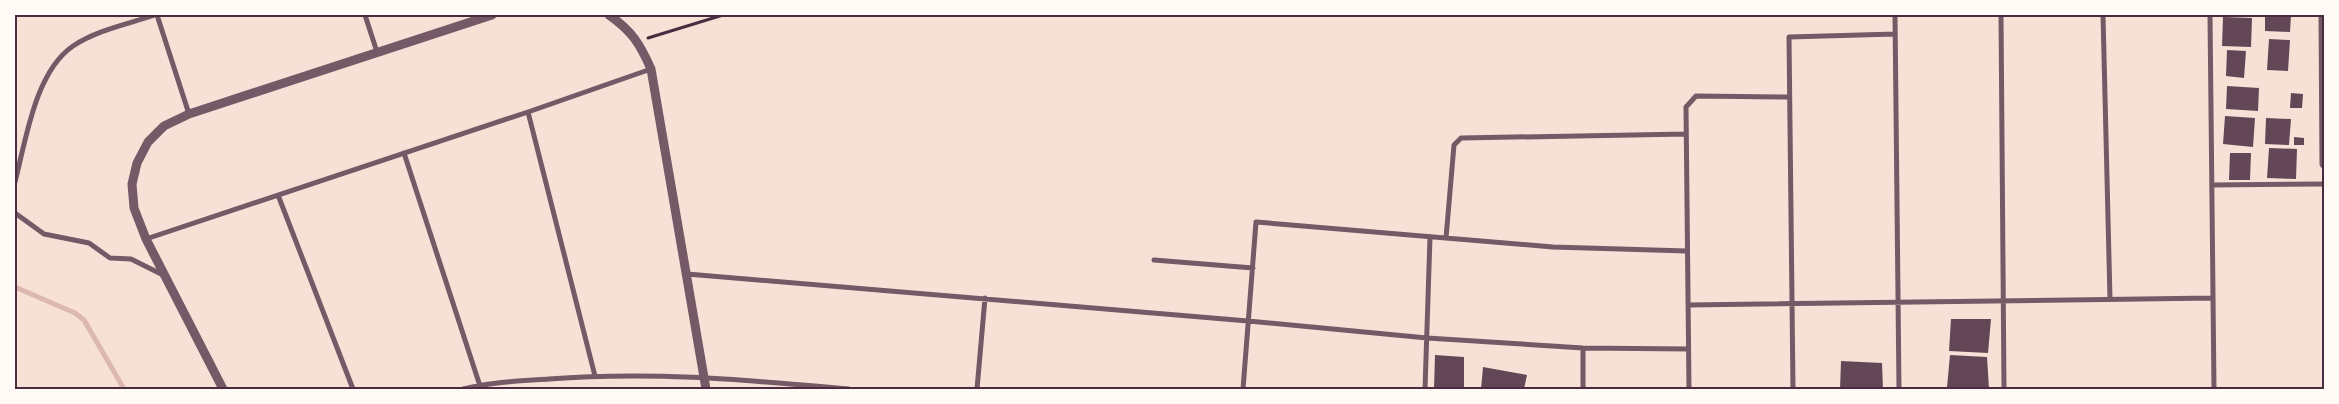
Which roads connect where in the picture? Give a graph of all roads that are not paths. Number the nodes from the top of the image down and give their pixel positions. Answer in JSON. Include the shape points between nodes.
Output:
{"nodes":[{"id":1,"x":156,"y":15,"type":"edge"},
{"id":2,"x":365,"y":15,"type":"edge"},
{"id":3,"x":492,"y":15,"type":"edge"},
{"id":4,"x":609,"y":15,"type":"edge"},
{"id":5,"x":1895,"y":15,"type":"edge"},
{"id":6,"x":2001,"y":15,"type":"edge"},
{"id":7,"x":2103,"y":15,"type":"edge"},
{"id":8,"x":2210,"y":15,"type":"edge"},
{"id":9,"x":2322,"y":15,"type":"edge"},
{"id":10,"x":1895,"y":34,"type":"junction"},
{"id":11,"x":377,"y":52,"type":"junction"},
{"id":12,"x":651,"y":69,"type":"junction"},
{"id":13,"x":1790,"y":97,"type":"junction"},
{"id":14,"x":528,"y":112,"type":"junction"},
{"id":15,"x":189,"y":114,"type":"junction"},
{"id":16,"x":1686,"y":134,"type":"junction"},
{"id":17,"x":404,"y":153,"type":"junction"},
{"id":18,"x":2324,"y":164,"type":"edge"},
{"id":19,"x":15,"y":182,"type":"edge"},
{"id":20,"x":2324,"y":184,"type":"edge"},
{"id":21,"x":2212,"y":186,"type":"junction"},
{"id":22,"x":278,"y":195,"type":"junction"},
{"id":23,"x":15,"y":213,"type":"edge"},
{"id":24,"x":1430,"y":237,"type":"junction"},
{"id":25,"x":1446,"y":238,"type":"junction"},
{"id":26,"x":146,"y":239,"type":"junction"},
{"id":27,"x":1687,"y":251,"type":"junction"},
{"id":28,"x":1154,"y":260,"type":"dead end"},
{"id":29,"x":1253,"y":268,"type":"junction"},
{"id":30,"x":687,"y":274,"type":"junction"},
{"id":31,"x":165,"y":276,"type":"junction"},
{"id":32,"x":985,"y":298,"type":"junction"},
{"id":33,"x":2213,"y":298,"type":"junction"},
{"id":34,"x":2110,"y":299,"type":"junction"},
{"id":35,"x":2003,"y":301,"type":"junction"},
{"id":36,"x":1898,"y":302,"type":"junction"},
{"id":37,"x":1792,"y":304,"type":"junction"},
{"id":38,"x":1688,"y":305,"type":"junction"},
{"id":39,"x":1248,"y":321,"type":"junction"},
{"id":40,"x":1427,"y":338,"type":"junction"},
{"id":41,"x":1583,"y":348,"type":"junction"},
{"id":42,"x":1688,"y":349,"type":"junction"},
{"id":43,"x":595,"y":376,"type":"junction"},
{"id":44,"x":704,"y":376,"type":"junction"},
{"id":45,"x":480,"y":387,"type":"edge"},
{"id":46,"x":222,"y":389,"type":"edge"},
{"id":47,"x":353,"y":389,"type":"edge"},
{"id":48,"x":462,"y":389,"type":"edge"},
{"id":49,"x":706,"y":389,"type":"edge"},
{"id":50,"x":849,"y":389,"type":"edge"},
{"id":51,"x":977,"y":389,"type":"edge"},
{"id":52,"x":1243,"y":389,"type":"edge"},
{"id":53,"x":1425,"y":389,"type":"edge"},
{"id":54,"x":1583,"y":389,"type":"edge"},
{"id":55,"x":1689,"y":389,"type":"edge"},
{"id":56,"x":1793,"y":389,"type":"edge"},
{"id":57,"x":1899,"y":389,"type":"edge"},
{"id":58,"x":2004,"y":389,"type":"edge"},
{"id":59,"x":2214,"y":389,"type":"edge"}],
"edges":[{"from":1,"to":15,"type":"street"},
{"from":1,"to":19,"type":"street","via":[[99,32],[72,46],[53,66],[41,88]]},
{"from":2,"to":11,"type":"street"},
{"from":3,"to":11,"type":"street"},
{"from":4,"to":12,"type":"street","via":[[638,42]]},
{"from":5,"to":10,"type":"street"},
{"from":6,"to":35,"type":"street"},
{"from":7,"to":34,"type":"street"},
{"from":8,"to":21,"type":"street"},
{"from":9,"to":18,"type":"street"},
{"from":10,"to":13,"type":"street","via":[[1789,37]]},
{"from":10,"to":36,"type":"street"},
{"from":11,"to":15,"type":"street"},
{"from":12,"to":14,"type":"street"},
{"from":12,"to":30,"type":"street"},
{"from":13,"to":16,"type":"street","via":[[1696,96],[1686,107]]},
{"from":13,"to":37,"type":"street"},
{"from":14,"to":17,"type":"street"},
{"from":14,"to":43,"type":"street"},
{"from":15,"to":26,"type":"street","via":[[164,126],[148,142],[137,163],[132,184],[134,208]]},
{"from":16,"to":25,"type":"street","via":[[1461,138],[1454,145]]},
{"from":16,"to":27,"type":"street"},
{"from":17,"to":22,"type":"street"},
{"from":17,"to":45,"type":"street"},
{"from":20,"to":21,"type":"street"},
{"from":21,"to":33,"type":"street"},
{"from":22,"to":26,"type":"street"},
{"from":22,"to":47,"type":"street"},
{"from":23,"to":31,"type":"street","via":[[44,234],[89,242],[110,258],[130,259]]},
{"from":24,"to":25,"type":"street"},
{"from":24,"to":29,"type":"street","via":[[1256,222]]},
{"from":24,"to":40,"type":"street"},
{"from":25,"to":27,"type":"street","via":[[1553,247]]},
{"from":26,"to":31,"type":"street"},
{"from":27,"to":38,"type":"street"},
{"from":28,"to":29,"type":"street"},
{"from":29,"to":39,"type":"street"},
{"from":30,"to":32,"type":"street"},
{"from":30,"to":44,"type":"street"},
{"from":31,"to":46,"type":"street"},
{"from":32,"to":39,"type":"street"},
{"from":32,"to":51,"type":"street"},
{"from":33,"to":34,"type":"street"},
{"from":33,"to":59,"type":"street"},
{"from":34,"to":35,"type":"street"},
{"from":35,"to":36,"type":"street"},
{"from":35,"to":58,"type":"street"},
{"from":36,"to":37,"type":"street"},
{"from":36,"to":57,"type":"street"},
{"from":37,"to":38,"type":"street"},
{"from":37,"to":56,"type":"street"},
{"from":38,"to":42,"type":"street"},
{"from":39,"to":40,"type":"street"},
{"from":39,"to":52,"type":"street"},
{"from":40,"to":41,"type":"street"},
{"from":40,"to":53,"type":"street"},
{"from":41,"to":42,"type":"street"},
{"from":41,"to":54,"type":"street"},
{"from":42,"to":55,"type":"street"},
{"from":43,"to":44,"type":"street"},
{"from":43,"to":45,"type":"street"},
{"from":44,"to":49,"type":"street"},
{"from":44,"to":50,"type":"street"},
{"from":45,"to":48,"type":"street"}]}
